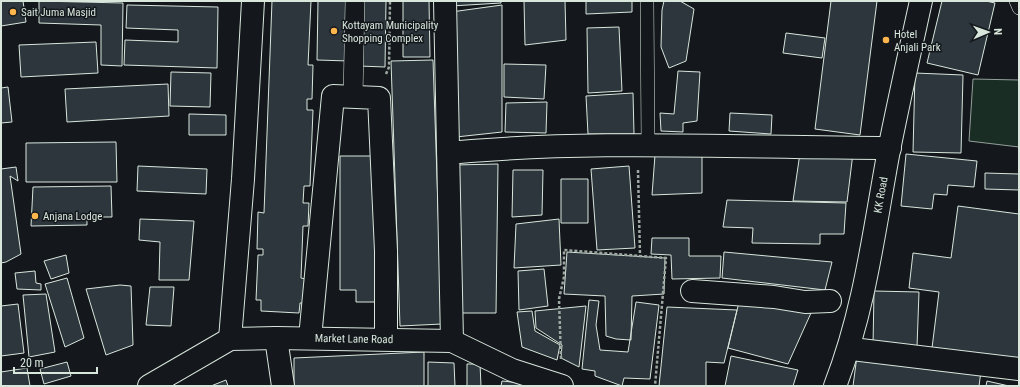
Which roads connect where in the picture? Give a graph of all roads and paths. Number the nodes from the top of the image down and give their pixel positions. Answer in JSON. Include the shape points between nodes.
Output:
{"nodes":[{"id":1,"x":252,"y":1,"type":"edge"},
{"id":2,"x":355,"y":1,"type":"edge"},
{"id":3,"x":390,"y":1,"type":"edge"},
{"id":4,"x":446,"y":1,"type":"edge"},
{"id":5,"x":647,"y":1,"type":"edge"},
{"id":6,"x":921,"y":1,"type":"edge"},
{"id":7,"x":1016,"y":1,"type":"edge"},
{"id":8,"x":1019,"y":8,"type":"edge"},
{"id":9,"x":353,"y":97,"type":"junction"},
{"id":10,"x":379,"y":98,"type":"junction"},
{"id":11,"x":643,"y":145,"type":"junction"},
{"id":12,"x":890,"y":148,"type":"junction"},
{"id":13,"x":448,"y":153,"type":"junction"},
{"id":14,"x":640,"y":256,"type":"junction"},
{"id":15,"x":692,"y":291,"type":"dead end"},
{"id":16,"x":830,"y":301,"type":"dead end"},
{"id":17,"x":276,"y":338,"type":"junction"},
{"id":18,"x":310,"y":338,"type":"junction"},
{"id":19,"x":230,"y":339,"type":"junction"},
{"id":20,"x":386,"y":339,"type":"junction"},
{"id":21,"x":452,"y":341,"type":"junction"},
{"id":22,"x":852,"y":349,"type":"dead end"},
{"id":23,"x":1019,"y":369,"type":"edge"},
{"id":24,"x":149,"y":386,"type":"edge"},
{"id":25,"x":283,"y":386,"type":"edge"},
{"id":26,"x":562,"y":386,"type":"edge"},
{"id":27,"x":655,"y":386,"type":"edge"},
{"id":28,"x":835,"y":386,"type":"edge"}],
"edges":[{"from":1,"to":19,"type":"street","via":[[243,179]]},
{"from":2,"to":9,"type":"street"},
{"from":3,"to":10,"type":"path","via":[[388,67]]},
{"from":4,"to":13,"type":"street"},
{"from":5,"to":11,"type":"lane"},
{"from":6,"to":12,"type":"street","name":"KK Road"},
{"from":7,"to":8,"type":"lane"},
{"from":9,"to":10,"type":"street"},
{"from":9,"to":18,"type":"street","via":[[333,96]]},
{"from":10,"to":20,"type":"street","via":[[386,252]]},
{"from":11,"to":12,"type":"street"},
{"from":11,"to":13,"type":"street","via":[[502,148]]},
{"from":11,"to":14,"type":"path"},
{"from":12,"to":28,"type":"street","name":"KK Road","via":[[865,289]]},
{"from":13,"to":21,"type":"street"},
{"from":14,"to":26,"type":"path","via":[[564,250],[564,277],[559,300]]},
{"from":14,"to":27,"type":"path","via":[[666,258]]},
{"from":15,"to":16,"type":"street","via":[[774,296],[805,302]]},
{"from":17,"to":18,"type":"street","name":"Market Lane Road"},
{"from":17,"to":19,"type":"street","name":"Market Lane Road"},
{"from":17,"to":25,"type":"street"},
{"from":18,"to":20,"type":"street","name":"Market Lane Road"},
{"from":19,"to":24,"type":"street","name":"Market Lane Road"},
{"from":20,"to":21,"type":"street","name":"Market Lane Road"},
{"from":21,"to":26,"type":"street","name":"Market Lane Road","via":[[512,370]]},
{"from":22,"to":23,"type":"street"}]}
